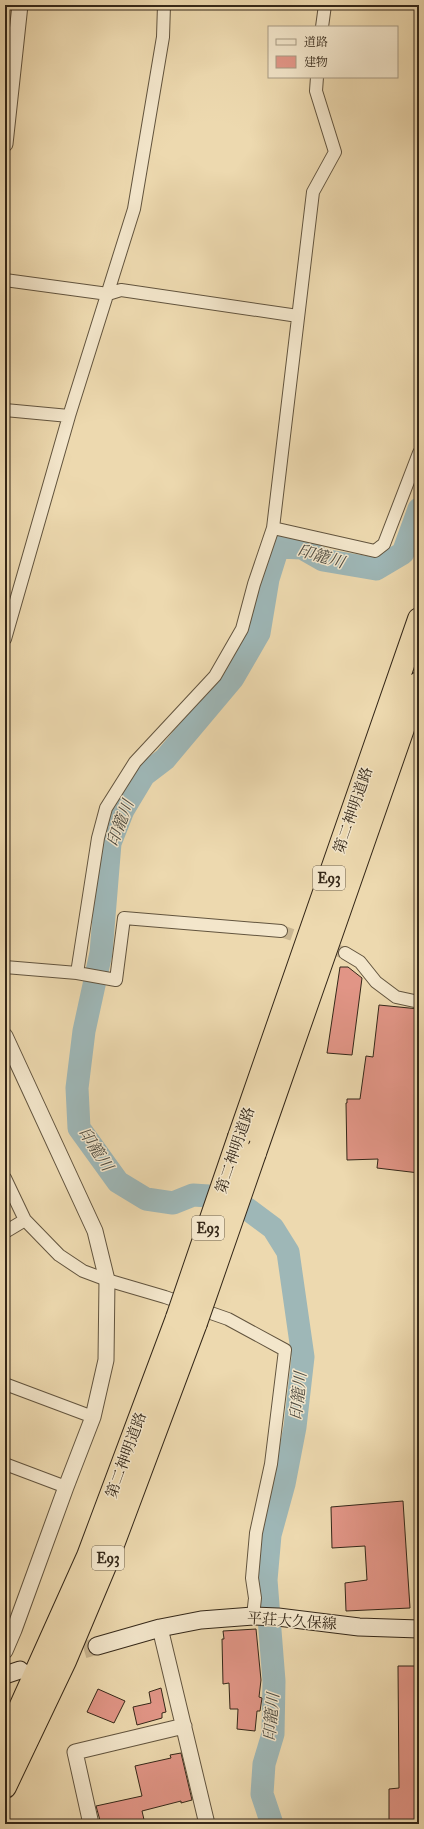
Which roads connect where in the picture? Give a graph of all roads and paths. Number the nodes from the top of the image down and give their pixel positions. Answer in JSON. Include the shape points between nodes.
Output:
{"nodes":[{"id":1,"x":20,"y":5,"type":"edge"},
{"id":2,"x":164,"y":5,"type":"edge"},
{"id":3,"x":325,"y":5,"type":"edge"},
{"id":4,"x":322,"y":26,"type":"edge"},
{"id":5,"x":317,"y":78,"type":"edge"},
{"id":6,"x":5,"y":144,"type":"edge"},
{"id":7,"x":5,"y":280,"type":"edge"},
{"id":8,"x":108,"y":294,"type":"junction"},
{"id":9,"x":298,"y":316,"type":"junction"},
{"id":10,"x":5,"y":410,"type":"edge"},
{"id":11,"x":69,"y":416,"type":"junction"},
{"id":12,"x":419,"y":453,"type":"edge"},
{"id":13,"x":274,"y":528,"type":"junction"},
{"id":14,"x":419,"y":619,"type":"edge"},
{"id":15,"x":5,"y":639,"type":"edge"},
{"id":16,"x":419,"y":683,"type":"edge"},
{"id":17,"x":281,"y":931,"type":"tunnel mouth"},
{"id":18,"x":345,"y":953,"type":"tunnel mouth"},
{"id":19,"x":5,"y":967,"type":"edge"},
{"id":20,"x":77,"y":973,"type":"junction"},
{"id":21,"x":419,"y":1002,"type":"edge"},
{"id":22,"x":5,"y":1036,"type":"edge"},
{"id":23,"x":5,"y":1178,"type":"edge"},
{"id":24,"x":25,"y":1220,"type":"junction"},
{"id":25,"x":5,"y":1232,"type":"edge"},
{"id":26,"x":107,"y":1280,"type":"junction"},
{"id":27,"x":187,"y":1320,"type":"junction"},
{"id":28,"x":5,"y":1384,"type":"edge"},
{"id":29,"x":93,"y":1417,"type":"junction"},
{"id":30,"x":5,"y":1464,"type":"edge"},
{"id":31,"x":66,"y":1487,"type":"junction"},
{"id":32,"x":257,"y":1616,"type":"junction"},
{"id":33,"x":160,"y":1628,"type":"junction"},
{"id":34,"x":419,"y":1630,"type":"edge"},
{"id":35,"x":97,"y":1646,"type":"tunnel mouth"},
{"id":36,"x":5,"y":1651,"type":"edge"},
{"id":37,"x":184,"y":1726,"type":"junction"},
{"id":38,"x":5,"y":1741,"type":"edge"},
{"id":39,"x":5,"y":1787,"type":"edge"},
{"id":40,"x":91,"y":1824,"type":"edge"},
{"id":41,"x":207,"y":1824,"type":"edge"}],
"edges":[{"from":1,"to":6,"type":"street"},
{"from":2,"to":8,"type":"street","via":[[164,37],[134,209]]},
{"from":3,"to":4,"type":"street"},
{"from":5,"to":9,"type":"street","via":[[316,91],[335,152],[313,192]]},
{"from":7,"to":8,"type":"street"},
{"from":8,"to":9,"type":"street","via":[[121,290]]},
{"from":8,"to":11,"type":"street"},
{"from":9,"to":13,"type":"street"},
{"from":10,"to":11,"type":"street"},
{"from":11,"to":15,"type":"street"},
{"from":12,"to":13,"type":"street","via":[[384,544],[375,551]]},
{"from":13,"to":20,"type":"street","via":[[254,584],[242,629],[215,676],[135,762],[106,808],[98,838]]},
{"from":14,"to":27,"type":"highway","name":"第二神明道路","number":"E93","bridge":true,"via":[[239,1137]]},
{"from":16,"to":27,"type":"highway","name":"第二神明道路","number":"E93","bridge":true,"via":[[255,1153]]},
{"from":17,"to":20,"type":"street","via":[[124,918],[116,980]]},
{"from":18,"to":21,"type":"street","via":[[360,962],[376,982],[396,997]]},
{"from":19,"to":20,"type":"street"},
{"from":22,"to":26,"type":"street","via":[[95,1231]]},
{"from":23,"to":24,"type":"street"},
{"from":24,"to":25,"type":"street"},
{"from":24,"to":26,"type":"street","via":[[59,1255],[83,1271]]},
{"from":26,"to":29,"type":"street","via":[[106,1360]]},
{"from":26,"to":32,"type":"street","via":[[228,1319],[285,1350],[271,1464],[256,1533],[252,1578]]},
{"from":27,"to":38,"type":"highway","name":"第二神明道路","number":"E93","via":[[88,1556]]},
{"from":27,"to":39,"type":"highway","name":"第二神明道路","number":"E93","via":[[105,1566],[65,1661]]},
{"from":28,"to":29,"type":"street"},
{"from":29,"to":31,"type":"street"},
{"from":30,"to":31,"type":"street"},
{"from":31,"to":36,"type":"street"},
{"from":32,"to":33,"type":"main road","name":"平荘大久保線","via":[[201,1620]]},
{"from":32,"to":34,"type":"main road","name":"平荘大久保線","via":[[359,1627]]},
{"from":33,"to":35,"type":"main road","name":"平荘大久保線"},
{"from":33,"to":37,"type":"street"},
{"from":37,"to":40,"type":"street","via":[[75,1752]]},
{"from":37,"to":41,"type":"street"}]}
